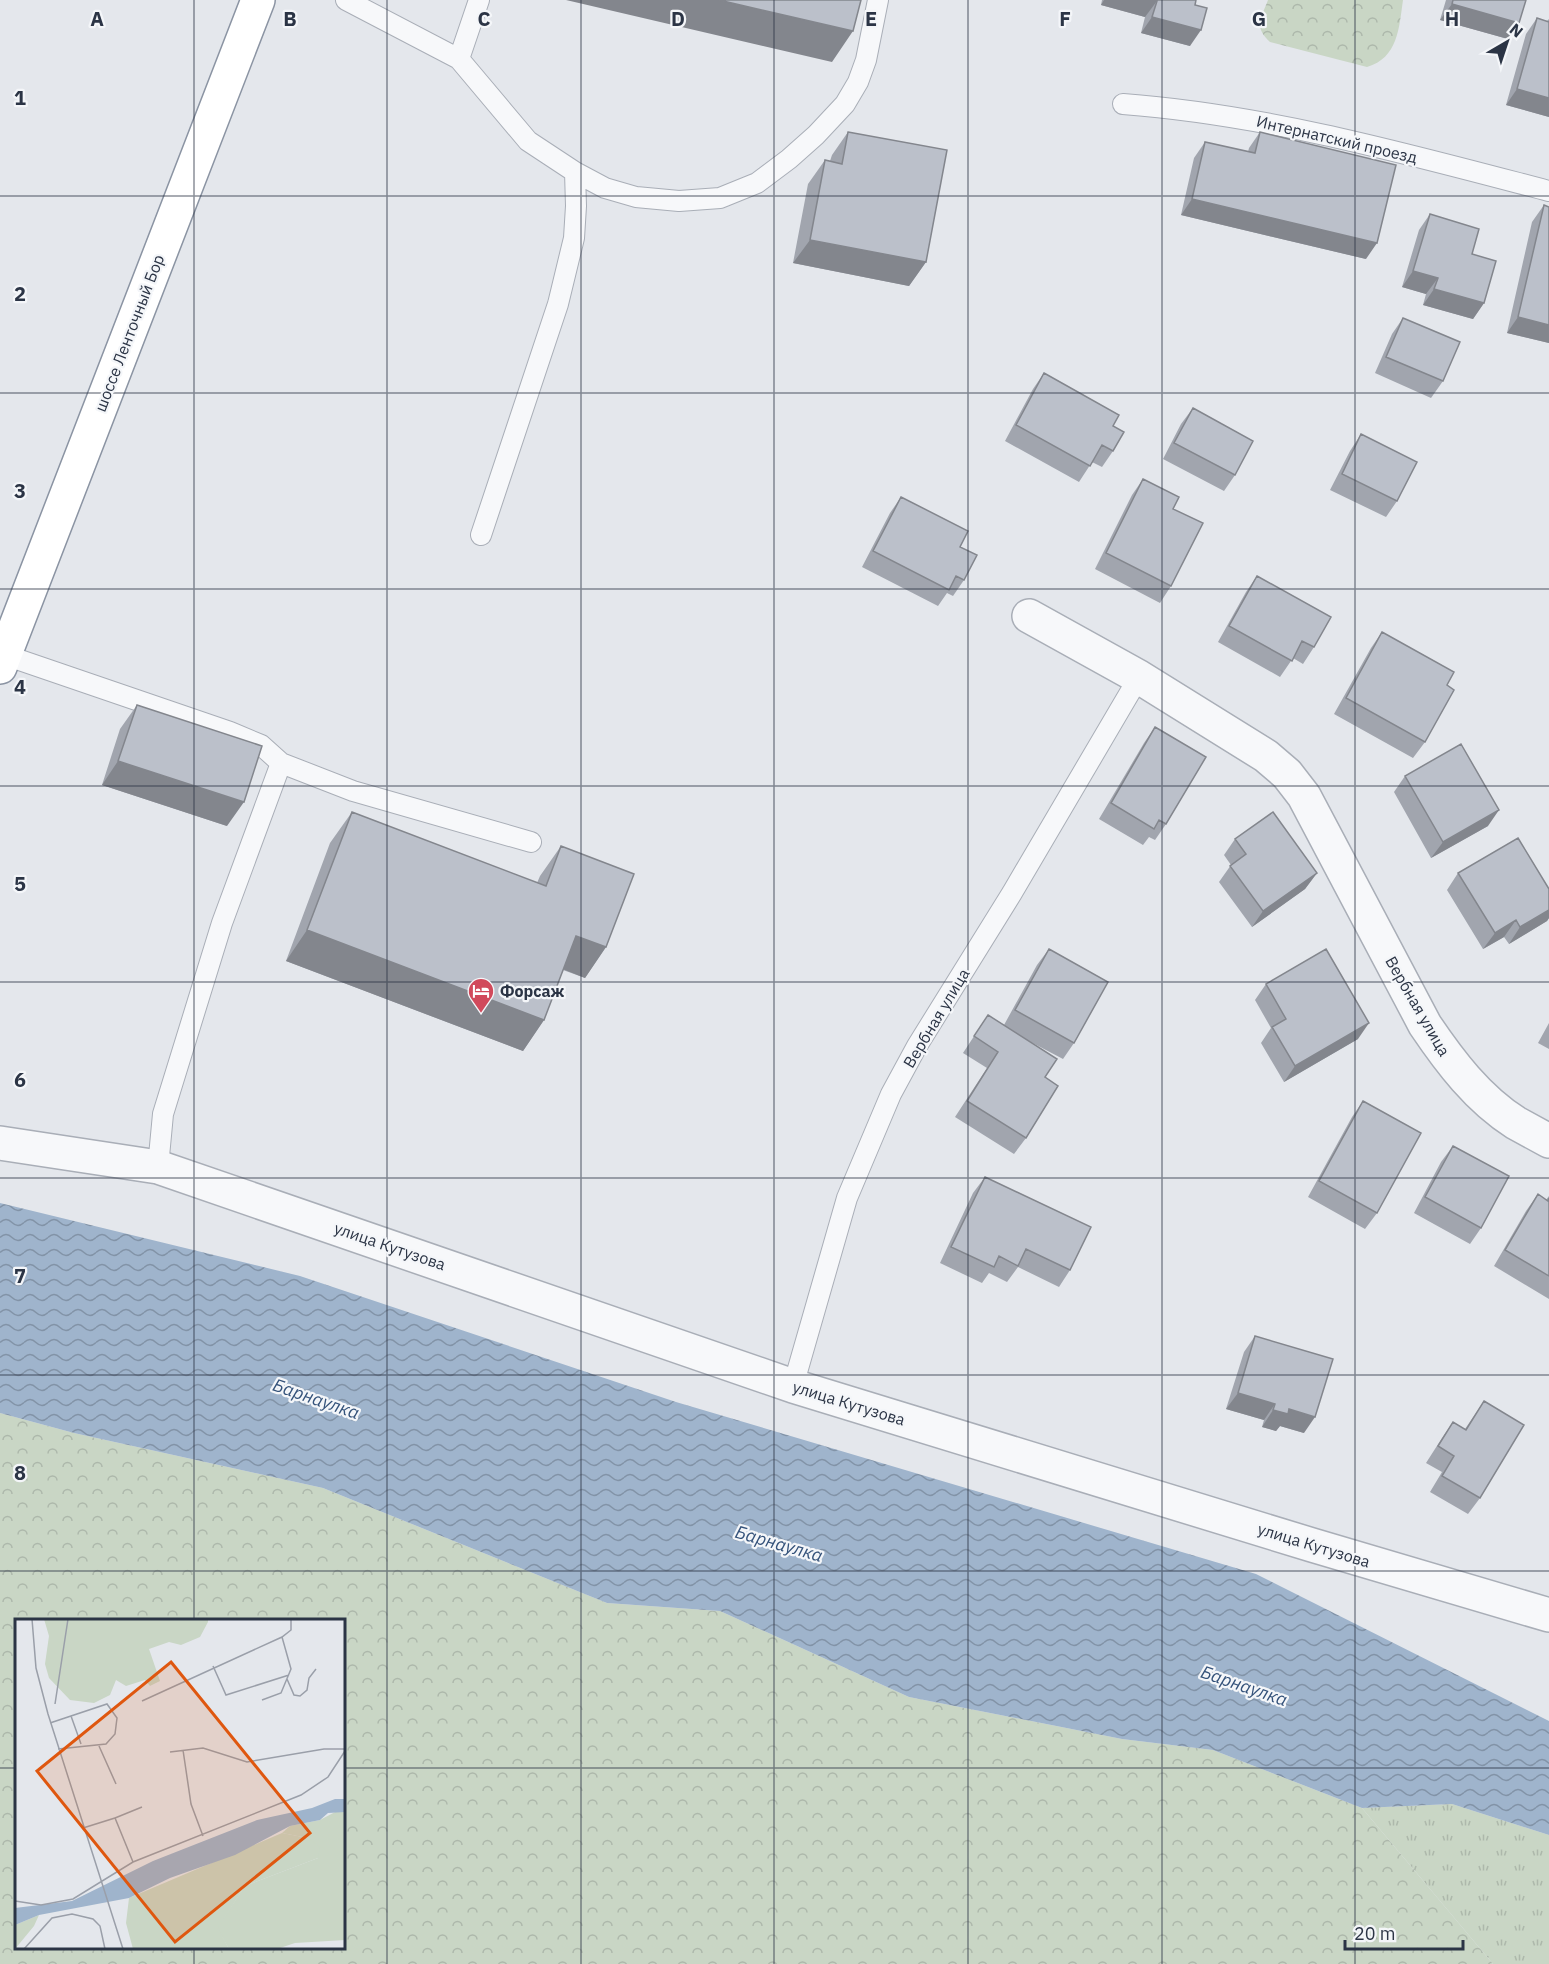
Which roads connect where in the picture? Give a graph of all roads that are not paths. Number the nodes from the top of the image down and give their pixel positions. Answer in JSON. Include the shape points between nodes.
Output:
{"nodes":[{"id":1,"x":258,"y":0,"type":"edge"},
{"id":2,"x":346,"y":0,"type":"edge"},
{"id":3,"x":479,"y":0,"type":"edge"},
{"id":4,"x":878,"y":0,"type":"edge"},
{"id":5,"x":459,"y":59,"type":"junction"},
{"id":6,"x":1123,"y":104,"type":"dead end"},
{"id":7,"x":575,"y":172,"type":"junction"},
{"id":8,"x":1549,"y":191,"type":"edge"},
{"id":9,"x":481,"y":535,"type":"dead end"},
{"id":10,"x":1029,"y":616,"type":"dead end"},
{"id":11,"x":2,"y":661,"type":"edge"},
{"id":12,"x":1139,"y":677,"type":"junction"},
{"id":13,"x":281,"y":764,"type":"junction"},
{"id":14,"x":531,"y":842,"type":"dead end"},
{"id":15,"x":1549,"y":1140,"type":"edge"},
{"id":16,"x":0,"y":1143,"type":"edge"},
{"id":17,"x":158,"y":1167,"type":"junction"},
{"id":18,"x":793,"y":1386,"type":"junction"},
{"id":19,"x":1549,"y":1615,"type":"edge"}],
"edges":[{"from":1,"to":11,"type":"highway","name":"шоссе Ленточный Бор"},
{"from":2,"to":5,"type":"lane"},
{"from":3,"to":5,"type":"lane"},
{"from":4,"to":7,"type":"lane","via":[[866,60],[845,104],[816,135],[757,183],[720,198],[680,201],[636,197],[605,188]]},
{"from":5,"to":7,"type":"lane","via":[[528,141]]},
{"from":6,"to":8,"type":"lane","name":"Интернатский проезд","via":[[1179,108],[1305,130]]},
{"from":7,"to":9,"type":"lane","via":[[574,238],[558,304]]},
{"from":10,"to":12,"type":"street","name":"Вербная улица"},
{"from":11,"to":13,"type":"lane","via":[[230,732],[261,745]]},
{"from":12,"to":15,"type":"street","name":"Вербная улица","via":[[1266,756],[1287,774],[1304,796],[1425,1025],[1441,1048],[1480,1095],[1515,1122]]},
{"from":12,"to":18,"type":"lane","name":"Вербная улица","via":[[891,1094],[847,1198]]},
{"from":13,"to":14,"type":"lane","via":[[353,791]]},
{"from":13,"to":17,"type":"lane","via":[[222,923],[170,1091],[163,1114]]},
{"from":16,"to":17,"type":"street","name":"улица Кутузова"},
{"from":17,"to":18,"type":"street","name":"улица Кутузова"},
{"from":18,"to":19,"type":"street","name":"улица Кутузова"}]}
